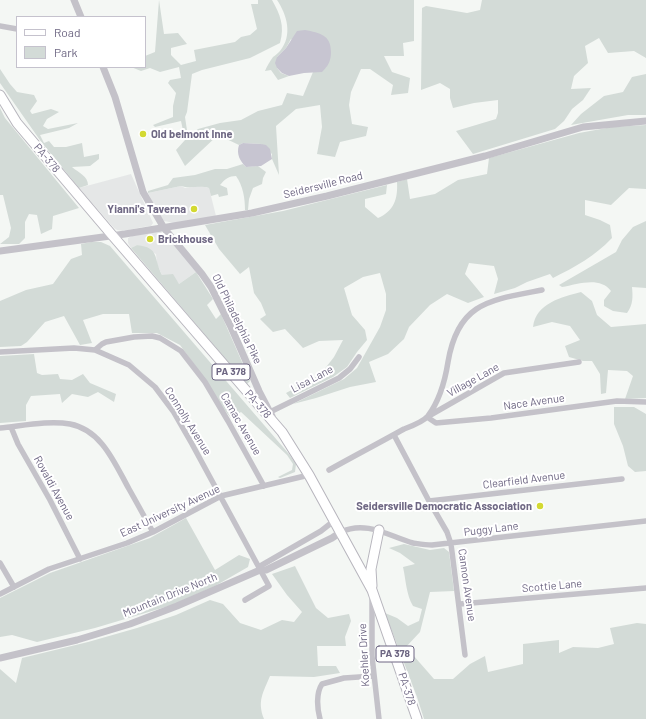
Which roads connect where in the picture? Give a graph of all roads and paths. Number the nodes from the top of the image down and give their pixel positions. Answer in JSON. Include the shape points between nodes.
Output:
{"nodes":[{"id":1,"x":74,"y":0,"type":"edge"},
{"id":2,"x":81,"y":16,"type":"edge"},
{"id":3,"x":0,"y":26,"type":"edge"},
{"id":4,"x":16,"y":29,"type":"edge"},
{"id":5,"x":103,"y":68,"type":"edge"},
{"id":6,"x":0,"y":95,"type":"edge"},
{"id":7,"x":646,"y":121,"type":"edge"},
{"id":8,"x":164,"y":228,"type":"junction"},
{"id":9,"x":112,"y":235,"type":"junction"},
{"id":10,"x":0,"y":251,"type":"edge"},
{"id":11,"x":542,"y":290,"type":"dead end"},
{"id":12,"x":95,"y":350,"type":"junction"},
{"id":13,"x":0,"y":352,"type":"edge"},
{"id":14,"x":359,"y":357,"type":"dead end"},
{"id":15,"x":579,"y":362,"type":"dead end"},
{"id":16,"x":646,"y":402,"type":"edge"},
{"id":17,"x":270,"y":412,"type":"junction"},
{"id":18,"x":426,"y":418,"type":"junction"},
{"id":19,"x":11,"y":427,"type":"junction"},
{"id":20,"x":0,"y":428,"type":"edge"},
{"id":21,"x":282,"y":432,"type":"junction"},
{"id":22,"x":394,"y":435,"type":"junction"},
{"id":23,"x":329,"y":470,"type":"dead end"},
{"id":24,"x":309,"y":475,"type":"junction"},
{"id":25,"x":622,"y":479,"type":"dead end"},
{"id":26,"x":264,"y":486,"type":"junction"},
{"id":27,"x":221,"y":496,"type":"junction"},
{"id":28,"x":429,"y":501,"type":"junction"},
{"id":29,"x":334,"y":520,"type":"junction"},
{"id":30,"x":646,"y":521,"type":"edge"},
{"id":31,"x":379,"y":530,"type":"junction"},
{"id":32,"x":153,"y":532,"type":"junction"},
{"id":33,"x":341,"y":532,"type":"junction"},
{"id":34,"x":451,"y":544,"type":"junction"},
{"id":35,"x":80,"y":559,"type":"junction"},
{"id":36,"x":0,"y":563,"type":"edge"},
{"id":37,"x":260,"y":570,"type":"junction"},
{"id":38,"x":14,"y":587,"type":"junction"},
{"id":39,"x":646,"y":588,"type":"edge"},
{"id":40,"x":372,"y":590,"type":"junction"},
{"id":41,"x":0,"y":594,"type":"edge"},
{"id":42,"x":245,"y":600,"type":"dead end"},
{"id":43,"x":460,"y":604,"type":"junction"},
{"id":44,"x":466,"y":655,"type":"dead end"},
{"id":45,"x":0,"y":658,"type":"edge"},
{"id":46,"x":374,"y":676,"type":"junction"},
{"id":47,"x":320,"y":719,"type":"edge"},
{"id":48,"x":379,"y":719,"type":"edge"},
{"id":49,"x":417,"y":719,"type":"edge"}],
"edges":[{"from":1,"to":2,"type":"street"},
{"from":3,"to":4,"type":"street"},
{"from":5,"to":8,"type":"street","name":"Old Philadelphia Pike","via":[[115,97],[143,192]]},
{"from":6,"to":9,"type":"main road","name":"PA-378","number":"PA 378","via":[[17,123]]},
{"from":7,"to":8,"type":"street","name":"Seidersville Road","via":[[583,127],[485,156],[326,196],[252,213]]},
{"from":8,"to":9,"type":"street","name":"Seidersville Road"},
{"from":8,"to":17,"type":"street","name":"Old Philadelphia Pike","via":[[211,288]]},
{"from":9,"to":10,"type":"street","name":"Seidersville Road"},
{"from":9,"to":21,"type":"main road","name":"PA-378","number":"PA 378"},
{"from":11,"to":18,"type":"street","via":[[503,298],[480,306],[468,315],[457,330],[453,341],[440,396]]},
{"from":12,"to":13,"type":"street","name":"Connolly Avenue","via":[[74,348]]},
{"from":12,"to":26,"type":"street","name":"Camac Avenue","via":[[106,342],[141,336],[160,338],[181,351],[205,382]]},
{"from":12,"to":27,"type":"street","name":"Connolly Avenue","via":[[129,365],[155,387],[182,427]]},
{"from":14,"to":17,"type":"street","name":"Lisa Lane","via":[[339,378]]},
{"from":15,"to":18,"type":"street","name":"Village Lane","via":[[504,372]]},
{"from":16,"to":18,"type":"street","name":"Nace Avenue","via":[[617,401],[436,423]]},
{"from":17,"to":21,"type":"street","name":"Old Philadelphia Pike"},
{"from":18,"to":22,"type":"street","name":"Village Lane"},
{"from":19,"to":20,"type":"street"},
{"from":19,"to":32,"type":"street","via":[[68,424],[95,436],[112,456]]},
{"from":19,"to":35,"type":"street","name":"Rovaldi Avenue"},
{"from":21,"to":24,"type":"main road","name":"PA-378","number":"PA 378"},
{"from":22,"to":23,"type":"street","name":"Village Lane"},
{"from":22,"to":28,"type":"street","name":"Cannon Avenue"},
{"from":24,"to":26,"type":"street","name":"East University Avenue"},
{"from":24,"to":29,"type":"main road","name":"PA-378","number":"PA 378"},
{"from":25,"to":28,"type":"street","name":"Clearfield Avenue"},
{"from":26,"to":27,"type":"street","name":"East University Avenue"},
{"from":27,"to":32,"type":"street","name":"East University Avenue"},
{"from":27,"to":37,"type":"street","name":"Connolly Avenue"},
{"from":28,"to":34,"type":"street","name":"Cannon Avenue","via":[[448,532]]},
{"from":29,"to":33,"type":"main road","name":"PA-378","number":"PA 378"},
{"from":29,"to":37,"type":"street","via":[[321,531],[262,565]]},
{"from":30,"to":34,"type":"street","name":"Puggy Lane"},
{"from":31,"to":33,"type":"street","name":"Puggy Lane","via":[[355,527]]},
{"from":31,"to":34,"type":"street","name":"Puggy Lane","via":[[414,543]]},
{"from":31,"to":40,"type":"main road","via":[[371,569]]},
{"from":32,"to":35,"type":"street","name":"East University Avenue"},
{"from":33,"to":37,"type":"street","name":"Mountain Drive North","via":[[266,570]]},
{"from":33,"to":40,"type":"main road","name":"PA-378","number":"PA 378"},
{"from":34,"to":43,"type":"street","name":"Cannon Avenue"},
{"from":35,"to":38,"type":"street","name":"East University Avenue","via":[[49,569]]},
{"from":36,"to":38,"type":"street"},
{"from":37,"to":42,"type":"street","name":"Connolly Avenue","via":[[268,586]]},
{"from":37,"to":45,"type":"street","name":"Mountain Drive North","via":[[130,624],[77,640]]},
{"from":38,"to":41,"type":"street","name":"East University Avenue"},
{"from":39,"to":43,"type":"street","name":"Scottie Lane"},
{"from":40,"to":46,"type":"street","name":"Koehler Drive"},
{"from":40,"to":49,"type":"main road","name":"PA-378","number":"PA 378"},
{"from":43,"to":44,"type":"street","name":"Cannon Avenue"},
{"from":46,"to":47,"type":"street","via":[[344,678],[322,684],[318,691]]},
{"from":46,"to":48,"type":"street","name":"Koehler Drive"}]}
